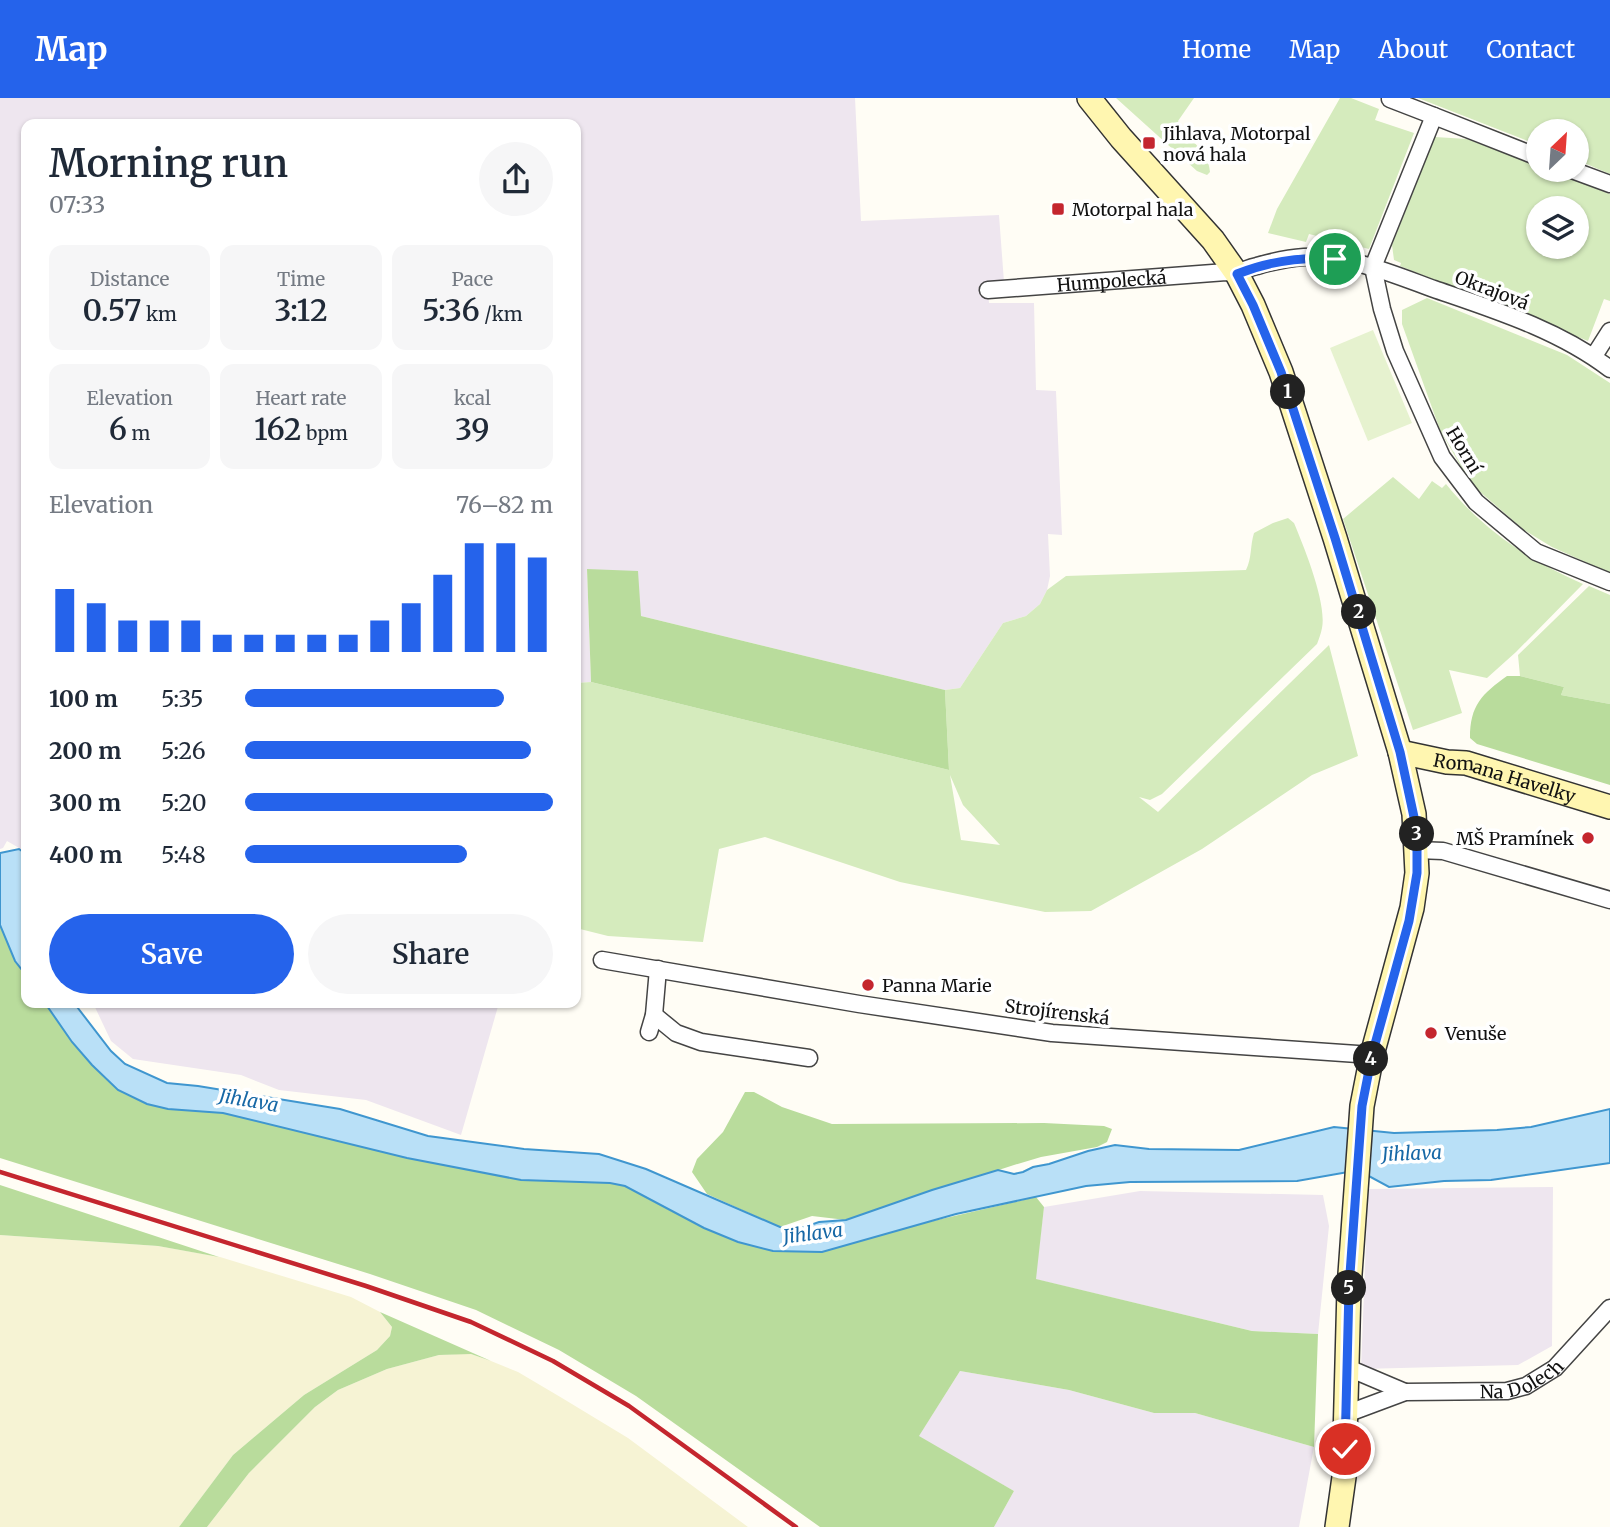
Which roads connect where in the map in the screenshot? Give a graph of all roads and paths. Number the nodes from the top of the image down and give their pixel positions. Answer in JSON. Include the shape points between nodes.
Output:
{"nodes":[{"id":1,"x":1089,"y":98,"type":"edge"},
{"id":2,"x":1390,"y":99,"type":"edge"},
{"id":3,"x":1434,"y":116,"type":"junction"},
{"id":4,"x":1526,"y":152,"type":"edge"},
{"id":5,"x":1589,"y":176,"type":"edge"},
{"id":6,"x":1610,"y":184,"type":"edge"},
{"id":7,"x":1373,"y":267,"type":"junction"},
{"id":8,"x":1237,"y":274,"type":"junction"},
{"id":9,"x":988,"y":290,"type":"dead end"},
{"id":10,"x":1610,"y":331,"type":"edge"},
{"id":11,"x":1594,"y":356,"type":"junction"},
{"id":12,"x":1610,"y":369,"type":"edge"},
{"id":13,"x":1610,"y":582,"type":"edge"},
{"id":14,"x":1400,"y":752,"type":"junction"},
{"id":15,"x":1610,"y":807,"type":"edge"},
{"id":16,"x":1417,"y":849,"type":"junction"},
{"id":17,"x":1610,"y":900,"type":"edge"},
{"id":18,"x":602,"y":960,"type":"dead end"},
{"id":19,"x":657,"y":969,"type":"junction"},
{"id":20,"x":654,"y":1015,"type":"junction"},
{"id":21,"x":649,"y":1032,"type":"dead end"},
{"id":22,"x":1372,"y":1055,"type":"junction"},
{"id":23,"x":809,"y":1058,"type":"dead end"},
{"id":24,"x":1610,"y":1308,"type":"edge"},
{"id":25,"x":1346,"y":1367,"type":"junction"},
{"id":26,"x":1405,"y":1392,"type":"junction"},
{"id":27,"x":1346,"y":1413,"type":"junction"},
{"id":28,"x":1337,"y":1527,"type":"edge"}],
"edges":[{"from":1,"to":8,"type":"main road","via":[[1213,240]]},
{"from":2,"to":3,"type":"street"},
{"from":3,"to":4,"type":"street"},
{"from":3,"to":7,"type":"street"},
{"from":5,"to":6,"type":"street"},
{"from":7,"to":8,"type":"street","name":"Okrajová","via":[[1304,257]]},
{"from":7,"to":11,"type":"street","name":"Okrajová","via":[[1485,307]]},
{"from":7,"to":13,"type":"street","name":"Horní","via":[[1395,351],[1442,457],[1455,475],[1476,502],[1536,552]]},
{"from":8,"to":9,"type":"street","name":"Humpolecká"},
{"from":8,"to":14,"type":"main road","via":[[1281,372]]},
{"from":10,"to":11,"type":"street"},
{"from":11,"to":12,"type":"street","name":"Okrajová"},
{"from":14,"to":15,"type":"main road","name":"Romana Havelky","via":[[1466,763]]},
{"from":14,"to":16,"type":"main road","via":[[1415,814]]},
{"from":16,"to":17,"type":"street","via":[[1443,851]]},
{"from":16,"to":22,"type":"main road","via":[[1409,921]]},
{"from":18,"to":19,"type":"street","name":"Strojírenská"},
{"from":19,"to":20,"type":"street"},
{"from":19,"to":22,"type":"street","name":"Strojírenská","via":[[1052,1033]]},
{"from":20,"to":21,"type":"street"},
{"from":20,"to":23,"type":"street","via":[[676,1033],[701,1042]]},
{"from":22,"to":25,"type":"main road","via":[[1362,1106]]},
{"from":24,"to":26,"type":"street","name":"Na Dolech","via":[[1555,1368],[1526,1386],[1507,1391]]},
{"from":25,"to":26,"type":"street","name":"Na Dolech"},
{"from":25,"to":27,"type":"main road"},
{"from":26,"to":27,"type":"street","name":"Na Dolech"},
{"from":27,"to":28,"type":"main road"}]}
